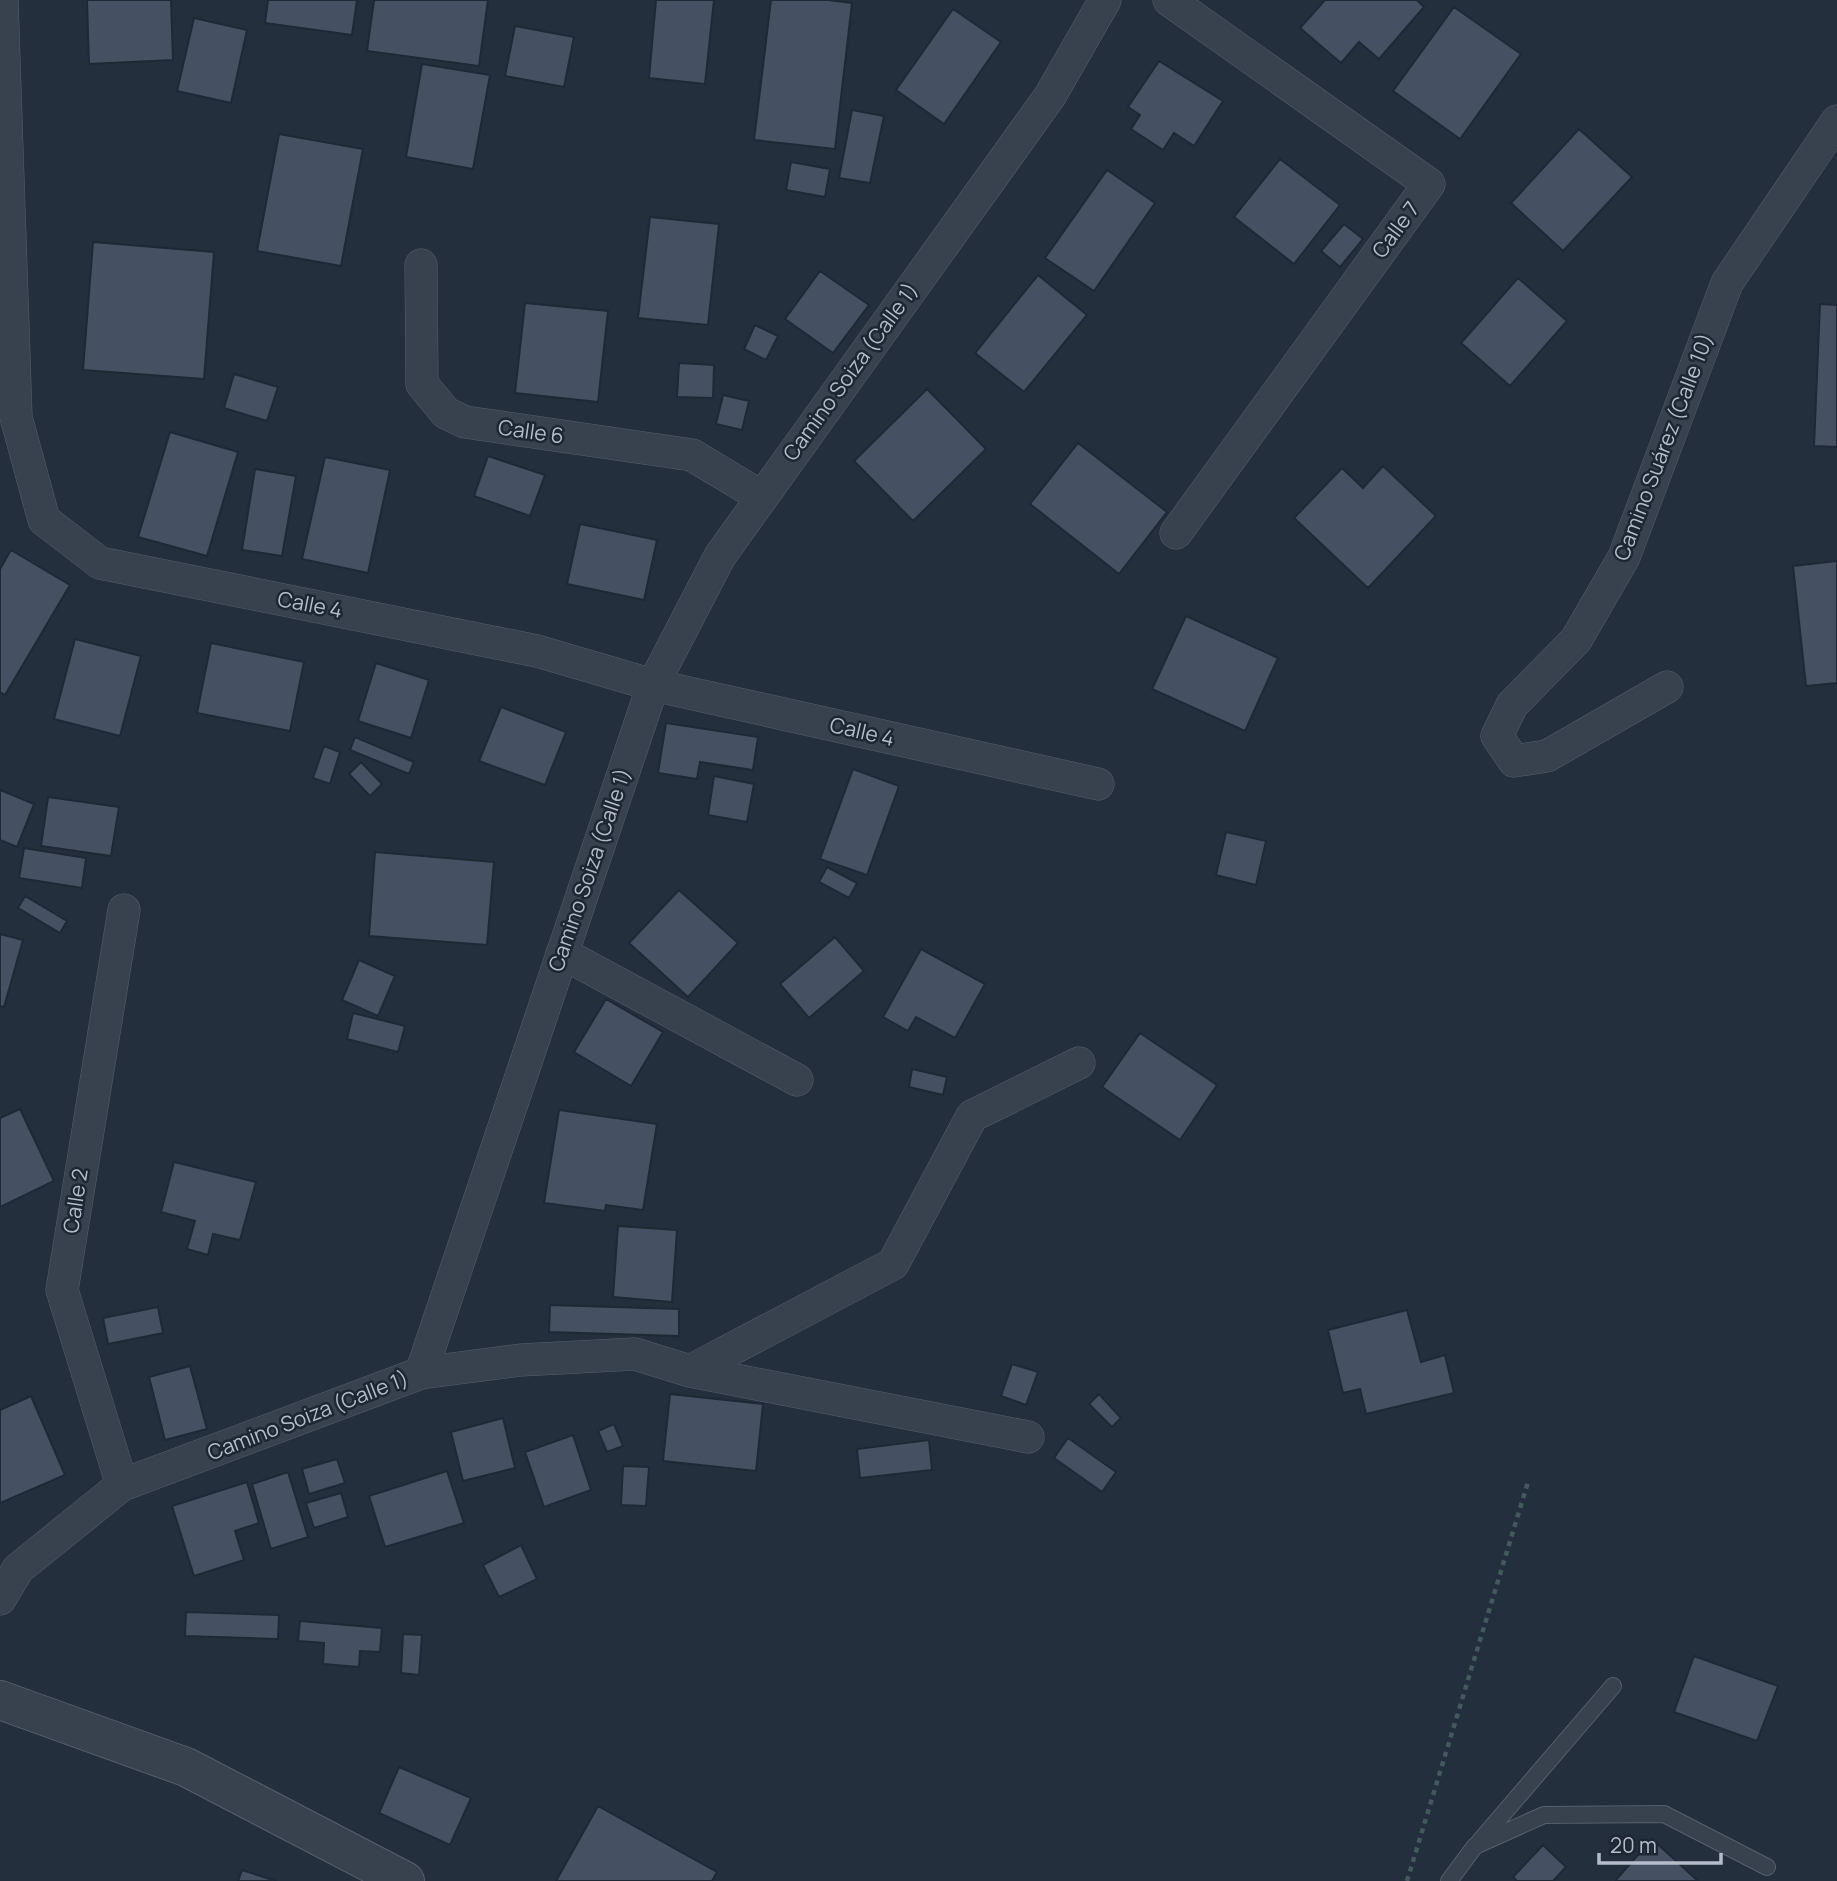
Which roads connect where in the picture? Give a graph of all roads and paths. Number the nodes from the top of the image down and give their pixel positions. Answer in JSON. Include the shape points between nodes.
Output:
{"nodes":[{"id":1,"x":2,"y":0,"type":"edge"},
{"id":2,"x":1105,"y":0,"type":"edge"},
{"id":3,"x":1169,"y":0,"type":"edge"},
{"id":4,"x":1837,"y":121,"type":"edge"},
{"id":5,"x":421,"y":265,"type":"dead end"},
{"id":6,"x":762,"y":496,"type":"junction"},
{"id":7,"x":1176,"y":533,"type":"dead end"},
{"id":8,"x":653,"y":685,"type":"junction"},
{"id":9,"x":1667,"y":687,"type":"dead end"},
{"id":10,"x":1098,"y":784,"type":"dead end"},
{"id":11,"x":124,"y":910,"type":"dead end"},
{"id":12,"x":562,"y":953,"type":"junction"},
{"id":13,"x":1079,"y":1063,"type":"dead end"},
{"id":14,"x":797,"y":1080,"type":"dead end"},
{"id":15,"x":690,"y":1371,"type":"junction"},
{"id":16,"x":421,"y":1373,"type":"junction"},
{"id":17,"x":1028,"y":1437,"type":"dead end"},
{"id":18,"x":1528,"y":1482,"type":"dead end"},
{"id":19,"x":122,"y":1485,"type":"junction"},
{"id":20,"x":0,"y":1600,"type":"edge"},
{"id":21,"x":1613,"y":1686,"type":"dead end"},
{"id":22,"x":0,"y":1700,"type":"edge"},
{"id":23,"x":1475,"y":1846,"type":"junction"},
{"id":24,"x":1767,"y":1867,"type":"dead end"},
{"id":25,"x":405,"y":1881,"type":"edge"},
{"id":26,"x":1407,"y":1881,"type":"edge"},
{"id":27,"x":1449,"y":1881,"type":"edge"}],
"edges":[{"from":1,"to":8,"type":"street","name":"Calle 4","via":[[16,417],[44,520],[100,563],[537,651]]},
{"from":2,"to":6,"type":"street","name":"Camino Soiza (Calle 1)","via":[[1050,96]]},
{"from":3,"to":7,"type":"street","name":"Calle 7","via":[[1429,184]]},
{"from":4,"to":9,"type":"street","name":"Camino Suárez (Calle 10)","via":[[1727,283],[1624,557],[1576,640],[1513,705],[1497,736],[1514,761],[1547,756]]},
{"from":5,"to":6,"type":"street","name":"Calle 6","via":[[422,384],[446,413],[465,422],[692,455]]},
{"from":6,"to":8,"type":"street","name":"Camino Soiza (Calle 1)","via":[[720,556]]},
{"from":8,"to":10,"type":"street","name":"Calle 4"},
{"from":8,"to":12,"type":"street","name":"Camino Soiza (Calle 1)"},
{"from":11,"to":19,"type":"street","name":"Calle 2","via":[[62,1290]]},
{"from":12,"to":14,"type":"street"},
{"from":12,"to":16,"type":"street","name":"Camino Soiza (Calle 1)"},
{"from":13,"to":15,"type":"street","via":[[972,1116],[893,1265]]},
{"from":15,"to":16,"type":"street","via":[[635,1354],[521,1360]]},
{"from":15,"to":17,"type":"street"},
{"from":16,"to":19,"type":"street","name":"Camino Soiza (Calle 1)"},
{"from":18,"to":26,"type":"path"},
{"from":19,"to":20,"type":"street","name":"Camino Soiza (Calle 1)","via":[[18,1569]]},
{"from":21,"to":23,"type":"lane"},
{"from":22,"to":25,"type":"street","via":[[186,1767]]},
{"from":23,"to":24,"type":"lane","via":[[1544,1815],[1664,1814]]},
{"from":23,"to":27,"type":"lane"}]}
